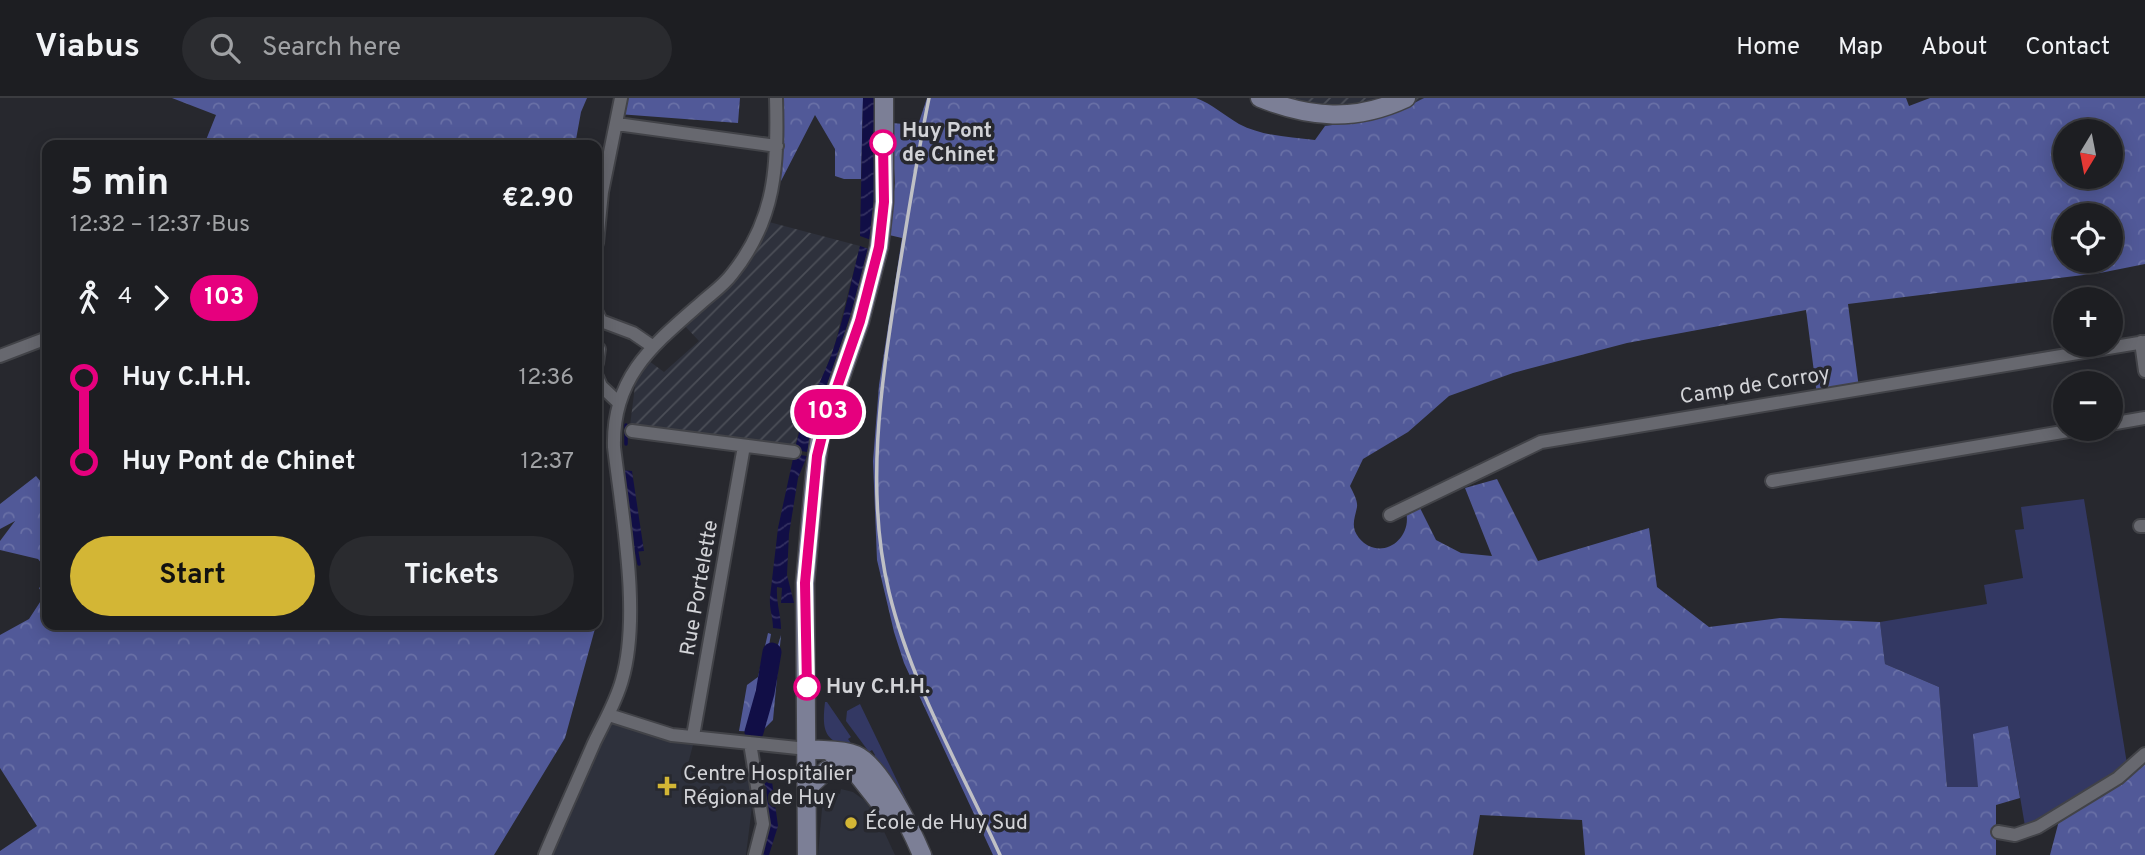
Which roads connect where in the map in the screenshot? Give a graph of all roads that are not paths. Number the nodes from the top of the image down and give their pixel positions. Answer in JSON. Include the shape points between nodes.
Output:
{"nodes":[{"id":1,"x":621,"y":98,"type":"edge"},
{"id":2,"x":776,"y":98,"type":"edge"},
{"id":3,"x":884,"y":98,"type":"edge"},
{"id":4,"x":1260,"y":98,"type":"edge"},
{"id":5,"x":1406,"y":98,"type":"edge"},
{"id":6,"x":617,"y":124,"type":"junction"},
{"id":7,"x":778,"y":146,"type":"junction"},
{"id":8,"x":602,"y":192,"type":"edge"},
{"id":9,"x":602,"y":321,"type":"edge"},
{"id":10,"x":42,"y":340,"type":"edge"},
{"id":11,"x":2143,"y":342,"type":"edge"},
{"id":12,"x":652,"y":346,"type":"junction"},
{"id":13,"x":0,"y":356,"type":"edge"},
{"id":14,"x":2145,"y":371,"type":"edge"},
{"id":15,"x":602,"y":387,"type":"edge"},
{"id":16,"x":619,"y":403,"type":"junction"},
{"id":17,"x":2145,"y":418,"type":"edge"},
{"id":18,"x":2123,"y":422,"type":"edge"},
{"id":19,"x":632,"y":431,"type":"dead end"},
{"id":20,"x":2053,"y":434,"type":"edge"},
{"id":21,"x":744,"y":446,"type":"junction"},
{"id":22,"x":794,"y":452,"type":"dead end"},
{"id":23,"x":1772,"y":481,"type":"dead end"},
{"id":24,"x":1390,"y":515,"type":"dead end"},
{"id":25,"x":609,"y":715,"type":"junction"},
{"id":26,"x":693,"y":736,"type":"junction"},
{"id":27,"x":750,"y":743,"type":"junction"},
{"id":28,"x":807,"y":748,"type":"junction"},
{"id":29,"x":827,"y":751,"type":"junction"},
{"id":30,"x":2145,"y":754,"type":"edge"},
{"id":31,"x":850,"y":765,"type":"junction"},
{"id":32,"x":807,"y":788,"type":"junction"},
{"id":33,"x":1998,"y":832,"type":"dead end"},
{"id":34,"x":545,"y":855,"type":"edge"},
{"id":35,"x":755,"y":855,"type":"edge"},
{"id":36,"x":807,"y":855,"type":"edge"},
{"id":37,"x":910,"y":855,"type":"edge"},
{"id":38,"x":922,"y":855,"type":"edge"}],
"edges":[{"from":1,"to":6,"type":"street"},
{"from":2,"to":7,"type":"street"},
{"from":3,"to":28,"type":"main road","via":[[879,247],[860,321],[820,437],[816,464],[805,583]]},
{"from":4,"to":5,"type":"main road","via":[[1310,114],[1342,115]]},
{"from":6,"to":7,"type":"street"},
{"from":6,"to":8,"type":"street"},
{"from":7,"to":12,"type":"street","via":[[767,214],[748,250],[731,276]]},
{"from":9,"to":12,"type":"street"},
{"from":10,"to":13,"type":"street"},
{"from":11,"to":14,"type":"street","name":"Camp de Corroy"},
{"from":11,"to":24,"type":"street","name":"Camp de Corroy","via":[[1541,442]]},
{"from":12,"to":16,"type":"street"},
{"from":15,"to":16,"type":"street"},
{"from":16,"to":25,"type":"street","via":[[614,447],[631,620],[628,655]]},
{"from":17,"to":18,"type":"street"},
{"from":19,"to":21,"type":"street"},
{"from":20,"to":23,"type":"street"},
{"from":21,"to":22,"type":"street"},
{"from":21,"to":26,"type":"street","name":"Rue Portelette"},
{"from":25,"to":26,"type":"street"},
{"from":25,"to":34,"type":"street"},
{"from":26,"to":27,"type":"street"},
{"from":27,"to":28,"type":"street"},
{"from":27,"to":35,"type":"street","via":[[763,824]]},
{"from":28,"to":29,"type":"main road"},
{"from":28,"to":32,"type":"main road"},
{"from":29,"to":31,"type":"main road"},
{"from":29,"to":38,"type":"main road","via":[[856,755],[867,763],[908,821]]},
{"from":30,"to":33,"type":"street","via":[[2118,779],[2038,827],[2015,835]]},
{"from":31,"to":32,"type":"main road","via":[[827,770]]},
{"from":31,"to":37,"type":"main road","via":[[887,810]]},
{"from":32,"to":36,"type":"main road"}]}
